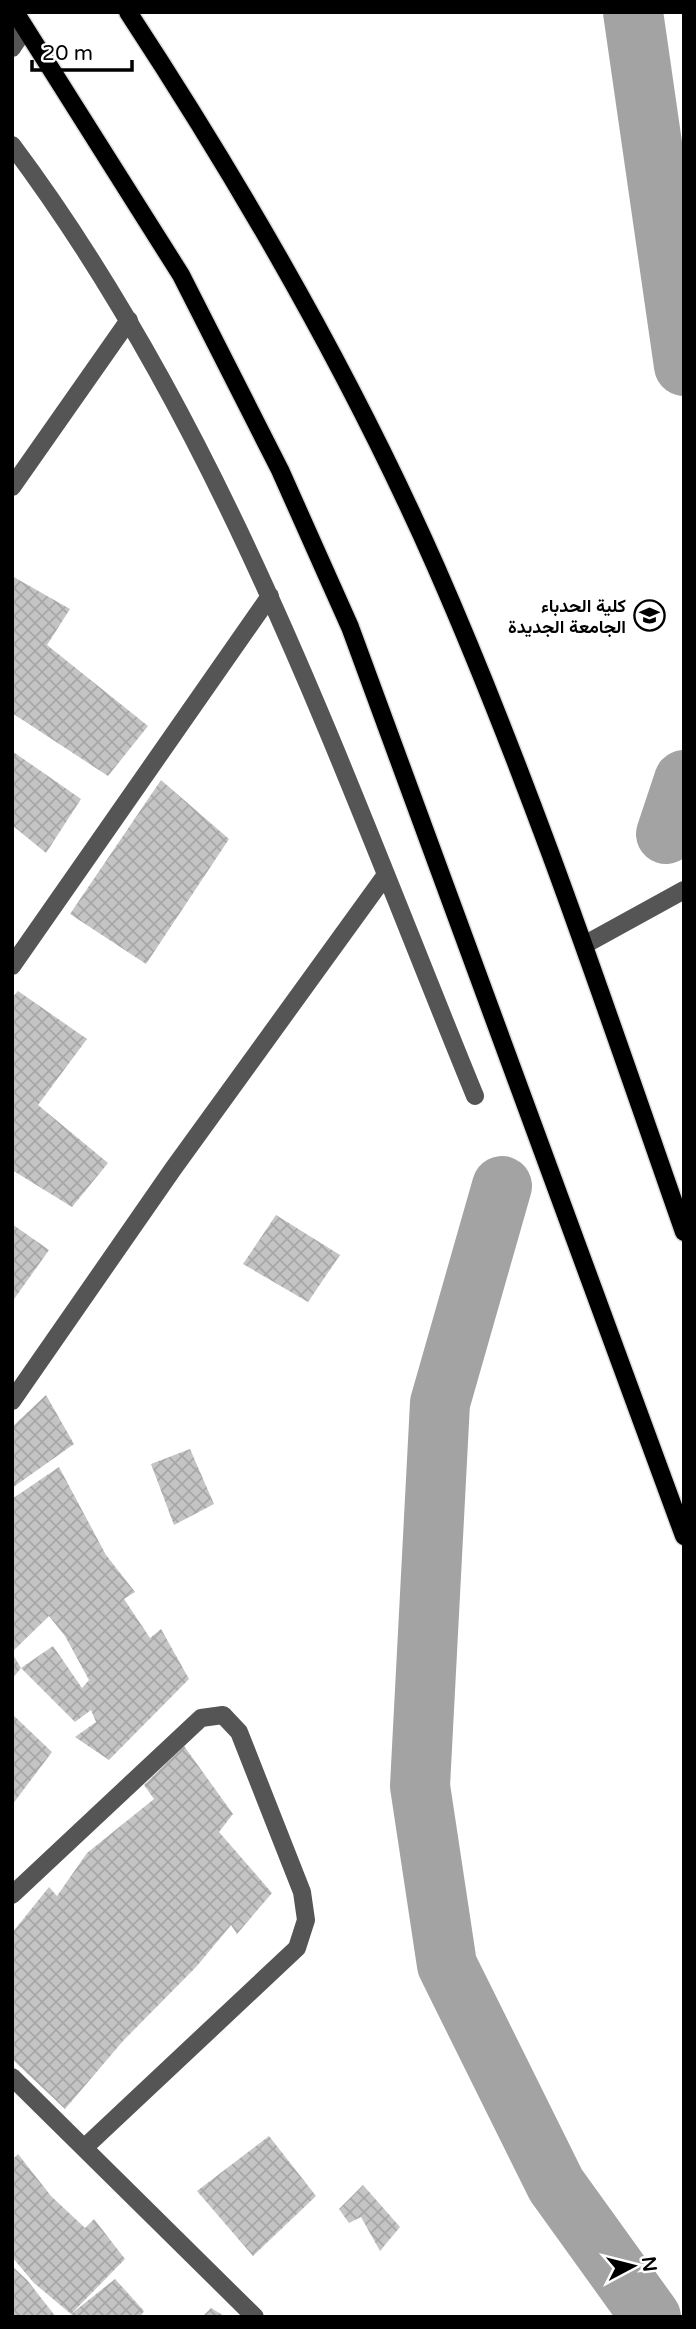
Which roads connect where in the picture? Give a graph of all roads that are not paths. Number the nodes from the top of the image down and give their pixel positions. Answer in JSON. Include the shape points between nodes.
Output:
{"nodes":[{"id":1,"x":128,"y":12,"type":"edge"},
{"id":2,"x":20,"y":20,"type":"edge"},
{"id":3,"x":12,"y":48,"type":"edge"},
{"id":4,"x":12,"y":145,"type":"edge"},
{"id":5,"x":129,"y":320,"type":"junction"},
{"id":6,"x":12,"y":486,"type":"edge"},
{"id":7,"x":270,"y":596,"type":"junction"},
{"id":8,"x":385,"y":876,"type":"junction"},
{"id":9,"x":684,"y":890,"type":"edge"},
{"id":10,"x":584,"y":945,"type":"junction"},
{"id":11,"x":12,"y":966,"type":"edge"},
{"id":12,"x":475,"y":1096,"type":"dead end"},
{"id":13,"x":684,"y":1232,"type":"edge"},
{"id":14,"x":12,"y":1401,"type":"edge"},
{"id":15,"x":684,"y":1536,"type":"edge"},
{"id":16,"x":12,"y":1895,"type":"edge"},
{"id":17,"x":12,"y":2077,"type":"edge"},
{"id":18,"x":84,"y":2148,"type":"junction"},
{"id":19,"x":255,"y":2317,"type":"edge"}],
"edges":[{"from":1,"to":10,"type":"main road","via":[[247,202],[346,380],[456,615],[514,753]]},
{"from":2,"to":3,"type":"street"},
{"from":2,"to":15,"type":"main road","via":[[181,275],[280,470],[350,627]]},
{"from":4,"to":5,"type":"street"},
{"from":5,"to":6,"type":"street"},
{"from":5,"to":7,"type":"street","via":[[222,491]]},
{"from":7,"to":8,"type":"street"},
{"from":7,"to":11,"type":"street"},
{"from":8,"to":12,"type":"street"},
{"from":8,"to":14,"type":"street","via":[[173,1168]]},
{"from":9,"to":10,"type":"street"},
{"from":10,"to":13,"type":"main road"},
{"from":16,"to":18,"type":"street","via":[[201,1717],[223,1715],[239,1732],[302,1892],[306,1920],[297,1948]]},
{"from":17,"to":18,"type":"street"},
{"from":18,"to":19,"type":"street"}]}
